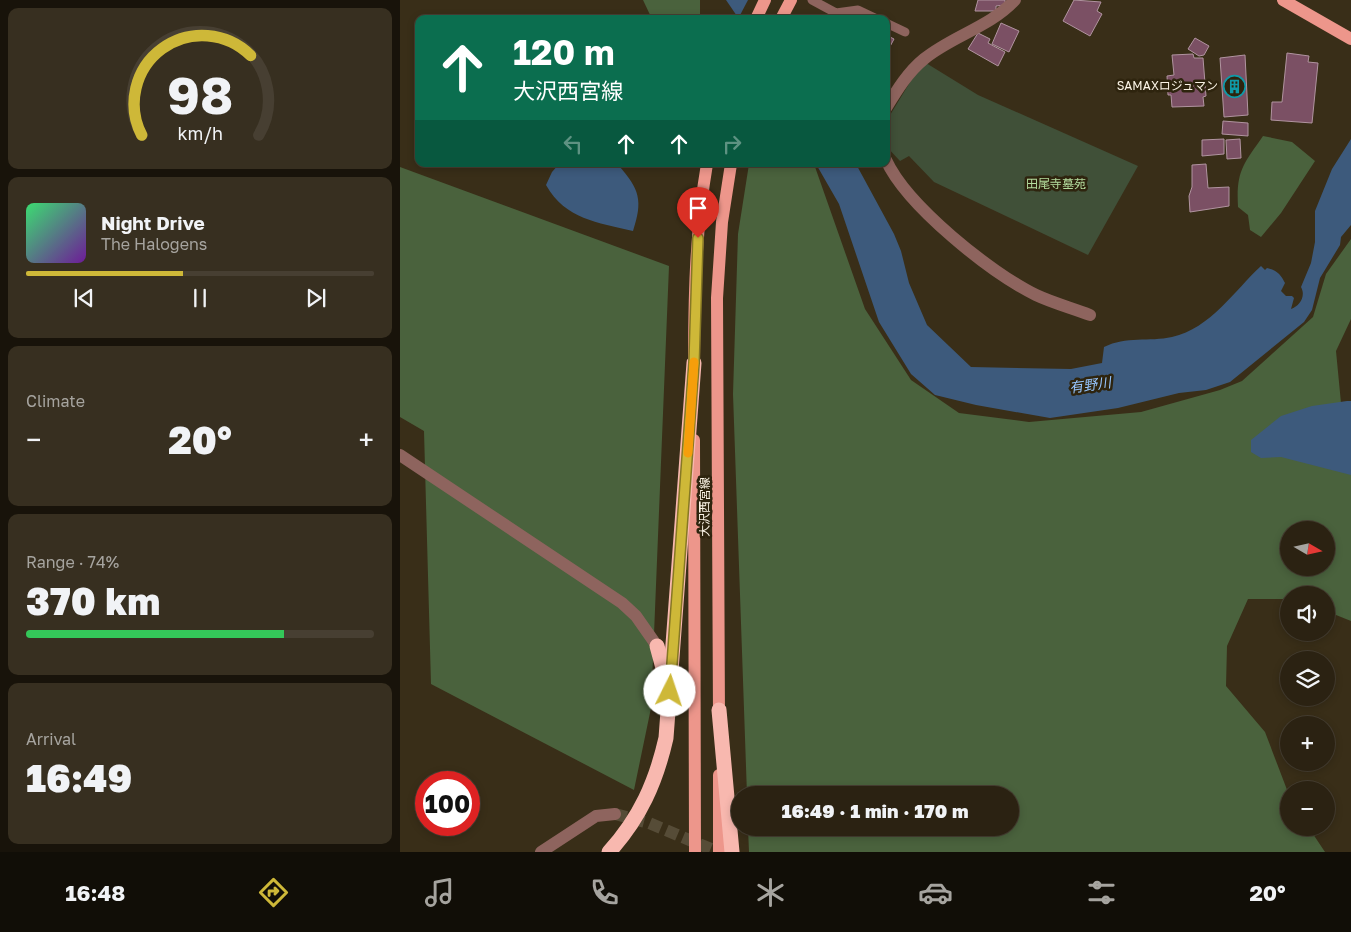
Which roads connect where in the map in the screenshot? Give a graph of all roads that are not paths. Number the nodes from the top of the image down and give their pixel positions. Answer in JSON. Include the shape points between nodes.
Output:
{"nodes":[{"id":1,"x":765,"y":0,"type":"edge"},
{"id":2,"x":791,"y":0,"type":"edge"},
{"id":3,"x":812,"y":0,"type":"edge"},
{"id":4,"x":1015,"y":0,"type":"edge"},
{"id":5,"x":1283,"y":0,"type":"edge"},
{"id":6,"x":758,"y":15,"type":"edge"},
{"id":7,"x":784,"y":15,"type":"edge"},
{"id":8,"x":869,"y":15,"type":"edge"},
{"id":9,"x":890,"y":25,"type":"edge"},
{"id":10,"x":905,"y":32,"type":"dead end"},
{"id":11,"x":1351,"y":39,"type":"edge"},
{"id":12,"x":890,"y":102,"type":"edge"},
{"id":13,"x":890,"y":166,"type":"edge"},
{"id":14,"x":706,"y":167,"type":"edge"},
{"id":15,"x":731,"y":167,"type":"edge"},
{"id":16,"x":1090,"y":315,"type":"dead end"},
{"id":17,"x":694,"y":363,"type":"junction"},
{"id":18,"x":400,"y":456,"type":"edge"},
{"id":19,"x":657,"y":646,"type":"joint"},
{"id":20,"x":669,"y":710,"type":"junction"},
{"id":21,"x":719,"y":710,"type":"junction"},
{"id":22,"x":615,"y":814,"type":"tunnel mouth"},
{"id":23,"x":541,"y":852,"type":"edge"},
{"id":24,"x":609,"y":852,"type":"edge"},
{"id":25,"x":695,"y":852,"type":"edge"},
{"id":26,"x":719,"y":852,"type":"edge"},
{"id":27,"x":732,"y":852,"type":"edge"}],
"edges":[{"from":1,"to":6,"type":"main road"},
{"from":2,"to":7,"type":"main road"},
{"from":3,"to":8,"type":"lane","via":[[836,14],[858,10]]},
{"from":4,"to":12,"type":"street","via":[[989,21],[925,58],[908,75]]},
{"from":5,"to":11,"type":"main road"},
{"from":9,"to":10,"type":"lane"},
{"from":13,"to":16,"type":"street","via":[[914,202],[1008,279],[1038,296]]},
{"from":14,"to":17,"type":"main road","name":"大沢西宮線","via":[[700,205]]},
{"from":15,"to":21,"type":"main road","name":"大沢西宮線","via":[[722,222],[717,298]]},
{"from":17,"to":20,"type":"highway"},
{"from":17,"to":25,"type":"main road","name":"大沢西宮線"},
{"from":18,"to":19,"type":"street","via":[[622,603],[645,627]]},
{"from":19,"to":20,"type":"highway","via":[[666,673]]},
{"from":20,"to":24,"type":"highway","via":[[659,767],[650,791],[630,828]]},
{"from":21,"to":26,"type":"main road","name":"大沢西宮線"},
{"from":21,"to":27,"type":"highway"},
{"from":22,"to":23,"type":"street","via":[[596,816]]}]}
